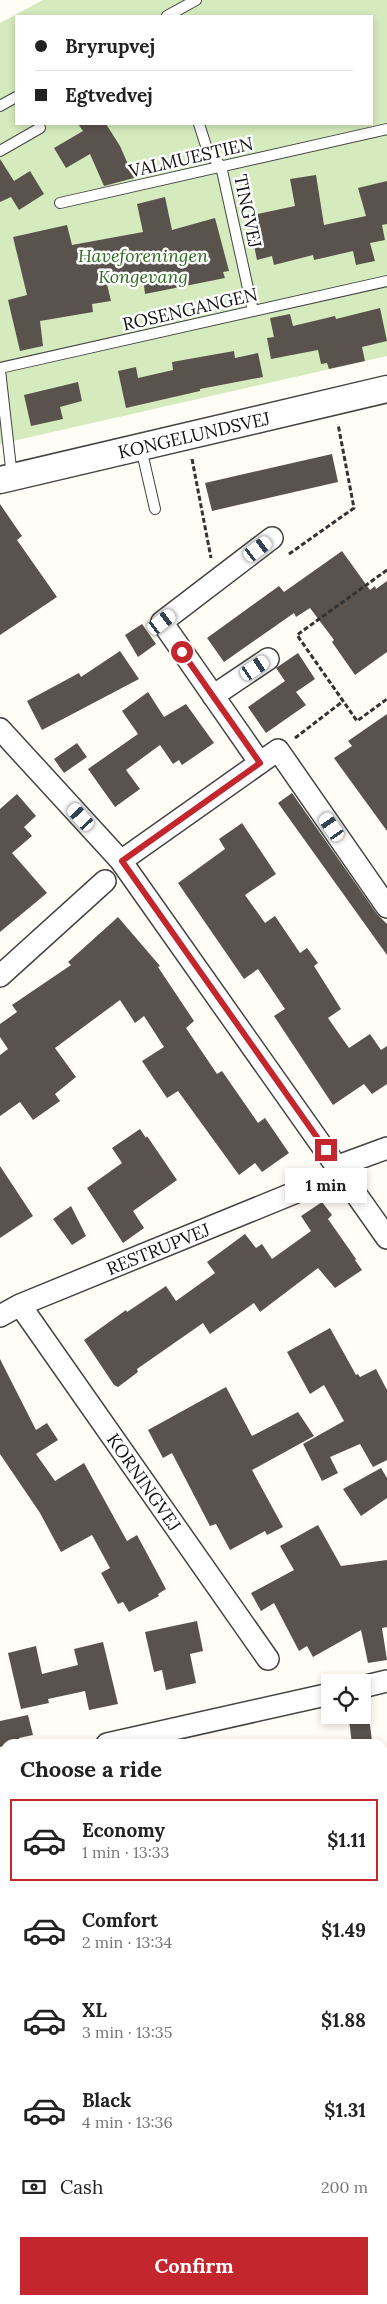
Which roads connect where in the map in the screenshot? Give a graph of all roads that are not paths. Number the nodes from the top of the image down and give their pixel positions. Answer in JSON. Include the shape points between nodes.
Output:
{"nodes":[{"id":1,"x":196,"y":0,"type":"edge"},
{"id":2,"x":169,"y":15,"type":"edge"},
{"id":3,"x":15,"y":98,"type":"edge"},
{"id":4,"x":0,"y":106,"type":"edge"},
{"id":5,"x":199,"y":125,"type":"edge"},
{"id":6,"x":40,"y":128,"type":"dead end"},
{"id":7,"x":387,"y":129,"type":"edge"},
{"id":8,"x":0,"y":150,"type":"edge"},
{"id":9,"x":221,"y":166,"type":"junction"},
{"id":10,"x":60,"y":203,"type":"dead end"},
{"id":11,"x":387,"y":281,"type":"edge"},
{"id":12,"x":253,"y":311,"type":"junction"},
{"id":13,"x":0,"y":369,"type":"edge"},
{"id":14,"x":387,"y":389,"type":"edge"},
{"id":15,"x":140,"y":447,"type":"junction"},
{"id":16,"x":6,"y":479,"type":"edge"},
{"id":17,"x":155,"y":509,"type":"dead end"},
{"id":18,"x":272,"y":538,"type":"road end"},
{"id":19,"x":268,"y":659,"type":"dead end"},
{"id":20,"x":213,"y":696,"type":"junction"},
{"id":21,"x":0,"y":729,"type":"edge"},
{"id":22,"x":260,"y":763,"type":"junction"},
{"id":23,"x":122,"y":861,"type":"junction"},
{"id":24,"x":105,"y":881,"type":"dead end"},
{"id":25,"x":387,"y":907,"type":"edge"},
{"id":26,"x":0,"y":976,"type":"edge"},
{"id":27,"x":387,"y":1148,"type":"edge"},
{"id":28,"x":338,"y":1166,"type":"junction"},
{"id":29,"x":316,"y":1184,"type":"dead end"},
{"id":30,"x":387,"y":1238,"type":"edge"},
{"id":31,"x":20,"y":1305,"type":"junction"},
{"id":32,"x":0,"y":1316,"type":"edge"},
{"id":33,"x":268,"y":1659,"type":"dead end"},
{"id":34,"x":387,"y":1681,"type":"edge"},
{"id":35,"x":371,"y":1684,"type":"edge"},
{"id":36,"x":321,"y":1696,"type":"edge"},
{"id":37,"x":129,"y":1739,"type":"edge"}],
"edges":[{"from":1,"to":2,"type":"lane"},
{"from":3,"to":4,"type":"lane"},
{"from":5,"to":9,"type":"lane","name":"TINGVEJ","via":[[208,152]]},
{"from":6,"to":8,"type":"lane"},
{"from":7,"to":9,"type":"lane","name":"VALMUESTIEN"},
{"from":9,"to":10,"type":"lane","name":"VALMUESTIEN"},
{"from":9,"to":12,"type":"lane","name":"TINGVEJ"},
{"from":11,"to":12,"type":"lane","name":"ROSENGANGEN"},
{"from":12,"to":13,"type":"lane","name":"ROSENGANGEN"},
{"from":13,"to":16,"type":"lane"},
{"from":14,"to":15,"type":"street","name":"KONGELUNDSVEJ"},
{"from":15,"to":16,"type":"street","name":"KONGELUNDSVEJ"},
{"from":15,"to":17,"type":"lane"},
{"from":18,"to":20,"type":"street","via":[[162,622]]},
{"from":19,"to":20,"type":"street"},
{"from":20,"to":22,"type":"street"},
{"from":21,"to":23,"type":"street"},
{"from":22,"to":23,"type":"street"},
{"from":22,"to":25,"type":"street","via":[[278,750]]},
{"from":23,"to":28,"type":"street"},
{"from":24,"to":26,"type":"street"},
{"from":27,"to":28,"type":"street"},
{"from":28,"to":30,"type":"street"},
{"from":29,"to":31,"type":"street","name":"RESTRUPVEJ"},
{"from":31,"to":32,"type":"street","name":"RESTRUPVEJ"},
{"from":31,"to":33,"type":"street","name":"KORNINGVEJ"},
{"from":34,"to":35,"type":"street"},
{"from":36,"to":37,"type":"street"}]}
